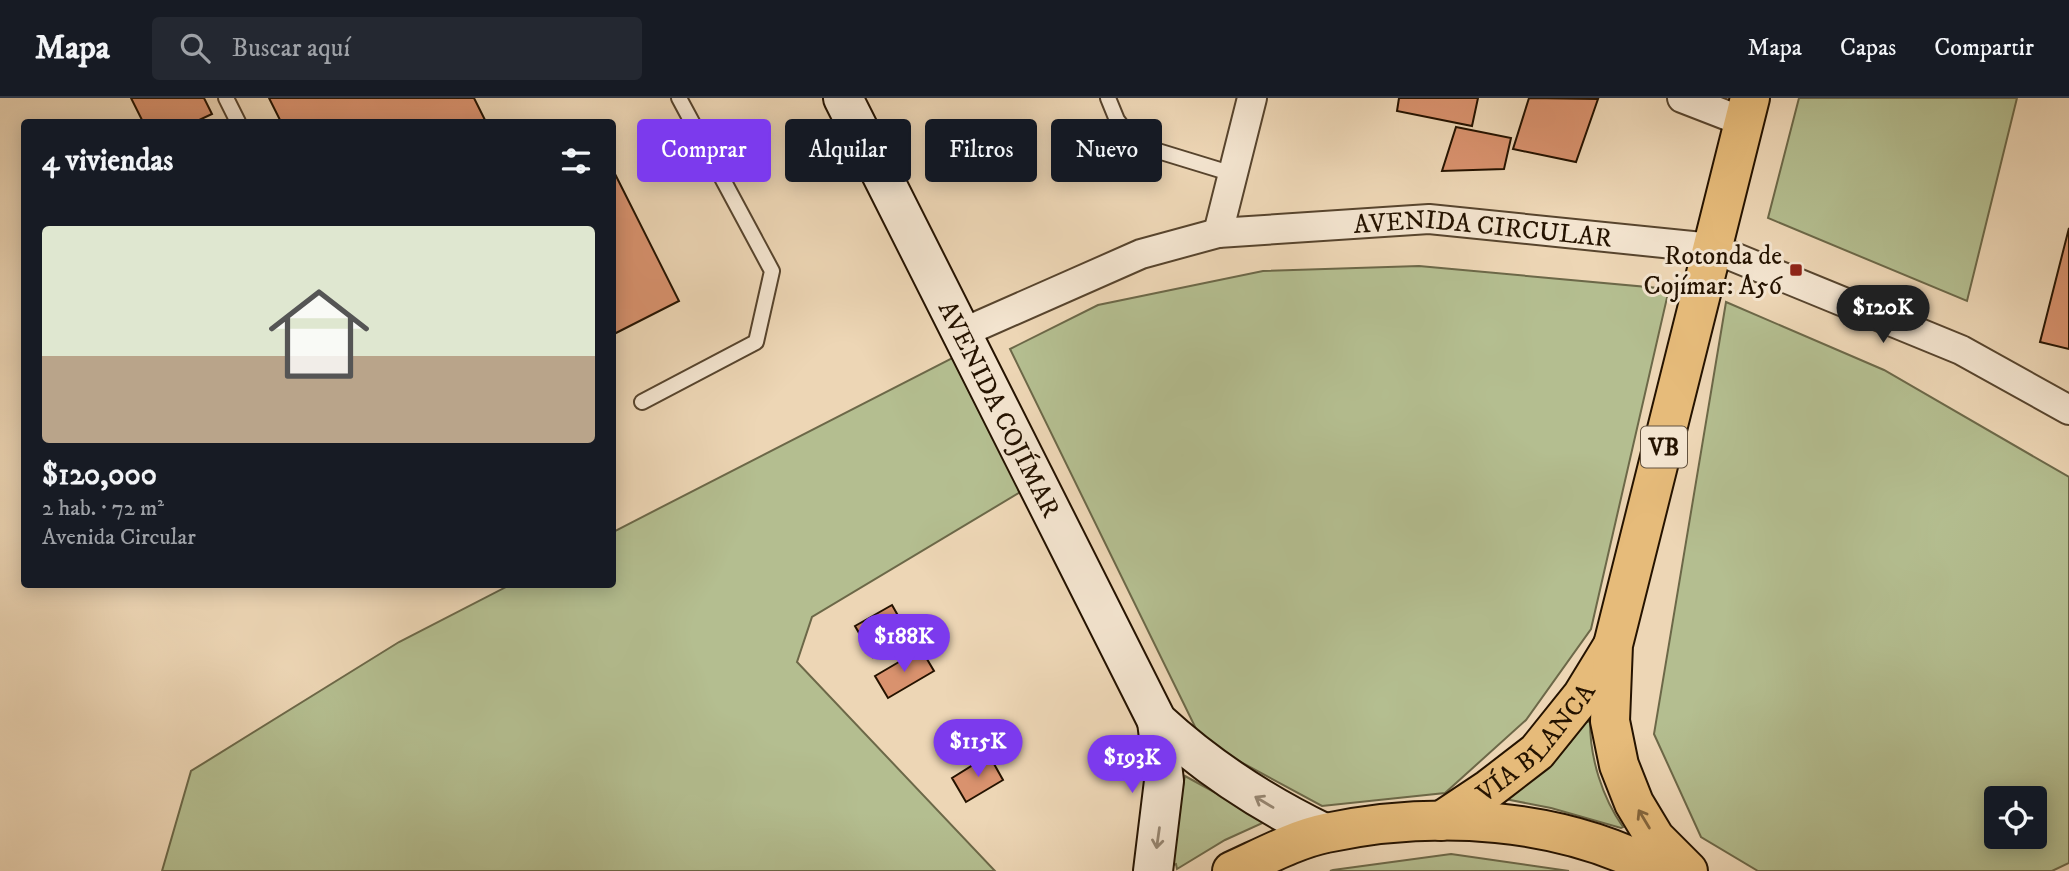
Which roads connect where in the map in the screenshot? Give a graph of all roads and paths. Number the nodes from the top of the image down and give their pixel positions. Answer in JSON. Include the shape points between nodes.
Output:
{"nodes":[{"id":1,"x":226,"y":98,"type":"edge"},
{"id":2,"x":679,"y":98,"type":"edge"},
{"id":3,"x":843,"y":98,"type":"edge"},
{"id":4,"x":1108,"y":98,"type":"edge"},
{"id":5,"x":1252,"y":98,"type":"edge"},
{"id":6,"x":1682,"y":98,"type":"edge"},
{"id":7,"x":1747,"y":110,"type":"edge"},
{"id":8,"x":237,"y":119,"type":"edge"},
{"id":9,"x":1233,"y":174,"type":"junction"},
{"id":10,"x":1218,"y":233,"type":"junction"},
{"id":11,"x":1712,"y":248,"type":"junction"},
{"id":12,"x":962,"y":333,"type":"junction"},
{"id":13,"x":642,"y":402,"type":"dead end"},
{"id":14,"x":2069,"y":410,"type":"edge"},
{"id":15,"x":1613,"y":646,"type":"junction"},
{"id":16,"x":1157,"y":721,"type":"junction"},
{"id":17,"x":1441,"y":821,"type":"junction"},
{"id":18,"x":1324,"y":833,"type":"junction"},
{"id":19,"x":1153,"y":871,"type":"edge"},
{"id":20,"x":1232,"y":871,"type":"edge"},
{"id":21,"x":1660,"y":871,"type":"edge"},
{"id":22,"x":1688,"y":871,"type":"edge"}],
"edges":[{"from":1,"to":8,"type":"lane"},
{"from":2,"to":13,"type":"lane","via":[[772,271],[756,342]]},
{"from":3,"to":12,"type":"main road","name":"AVENIDA COJÍMAR"},
{"from":4,"to":9,"type":"lane","via":[[1135,144]]},
{"from":5,"to":9,"type":"street"},
{"from":6,"to":7,"type":"street"},
{"from":7,"to":11,"type":"main road","name":"VÍA BLANCA","number":"VB"},
{"from":9,"to":10,"type":"street"},
{"from":10,"to":11,"type":"street","name":"AVENIDA CIRCULAR","via":[[1429,219]]},
{"from":10,"to":12,"type":"street","name":"AVENIDA CIRCULAR","via":[[1141,254]]},
{"from":11,"to":14,"type":"street","name":"AVENIDA CIRCULAR","via":[[1961,351]]},
{"from":11,"to":15,"type":"main road","name":"VÍA BLANCA","number":"VB"},
{"from":12,"to":16,"type":"main road","name":"AVENIDA COJÍMAR"},
{"from":15,"to":17,"type":"main road","name":"VÍA BLANCA","number":"VB","via":[[1582,696],[1538,752]]},
{"from":22,"to":15,"type":"main road","name":"VÍA BLANCA","number":"VB","one_way":true,"via":[[1655,838],[1619,765],[1610,721]]},
{"from":18,"to":16,"type":"main road","name":"AVENIDA COJÍMAR","one_way":true,"via":[[1239,787]]},
{"from":16,"to":19,"type":"main road","name":"AVENIDA COJÍMAR","one_way":true,"via":[[1164,781]]},
{"from":17,"to":18,"type":"main road"},
{"from":17,"to":21,"type":"main road","via":[[1507,825],[1572,837]]},
{"from":18,"to":20,"type":"main road"}]}
